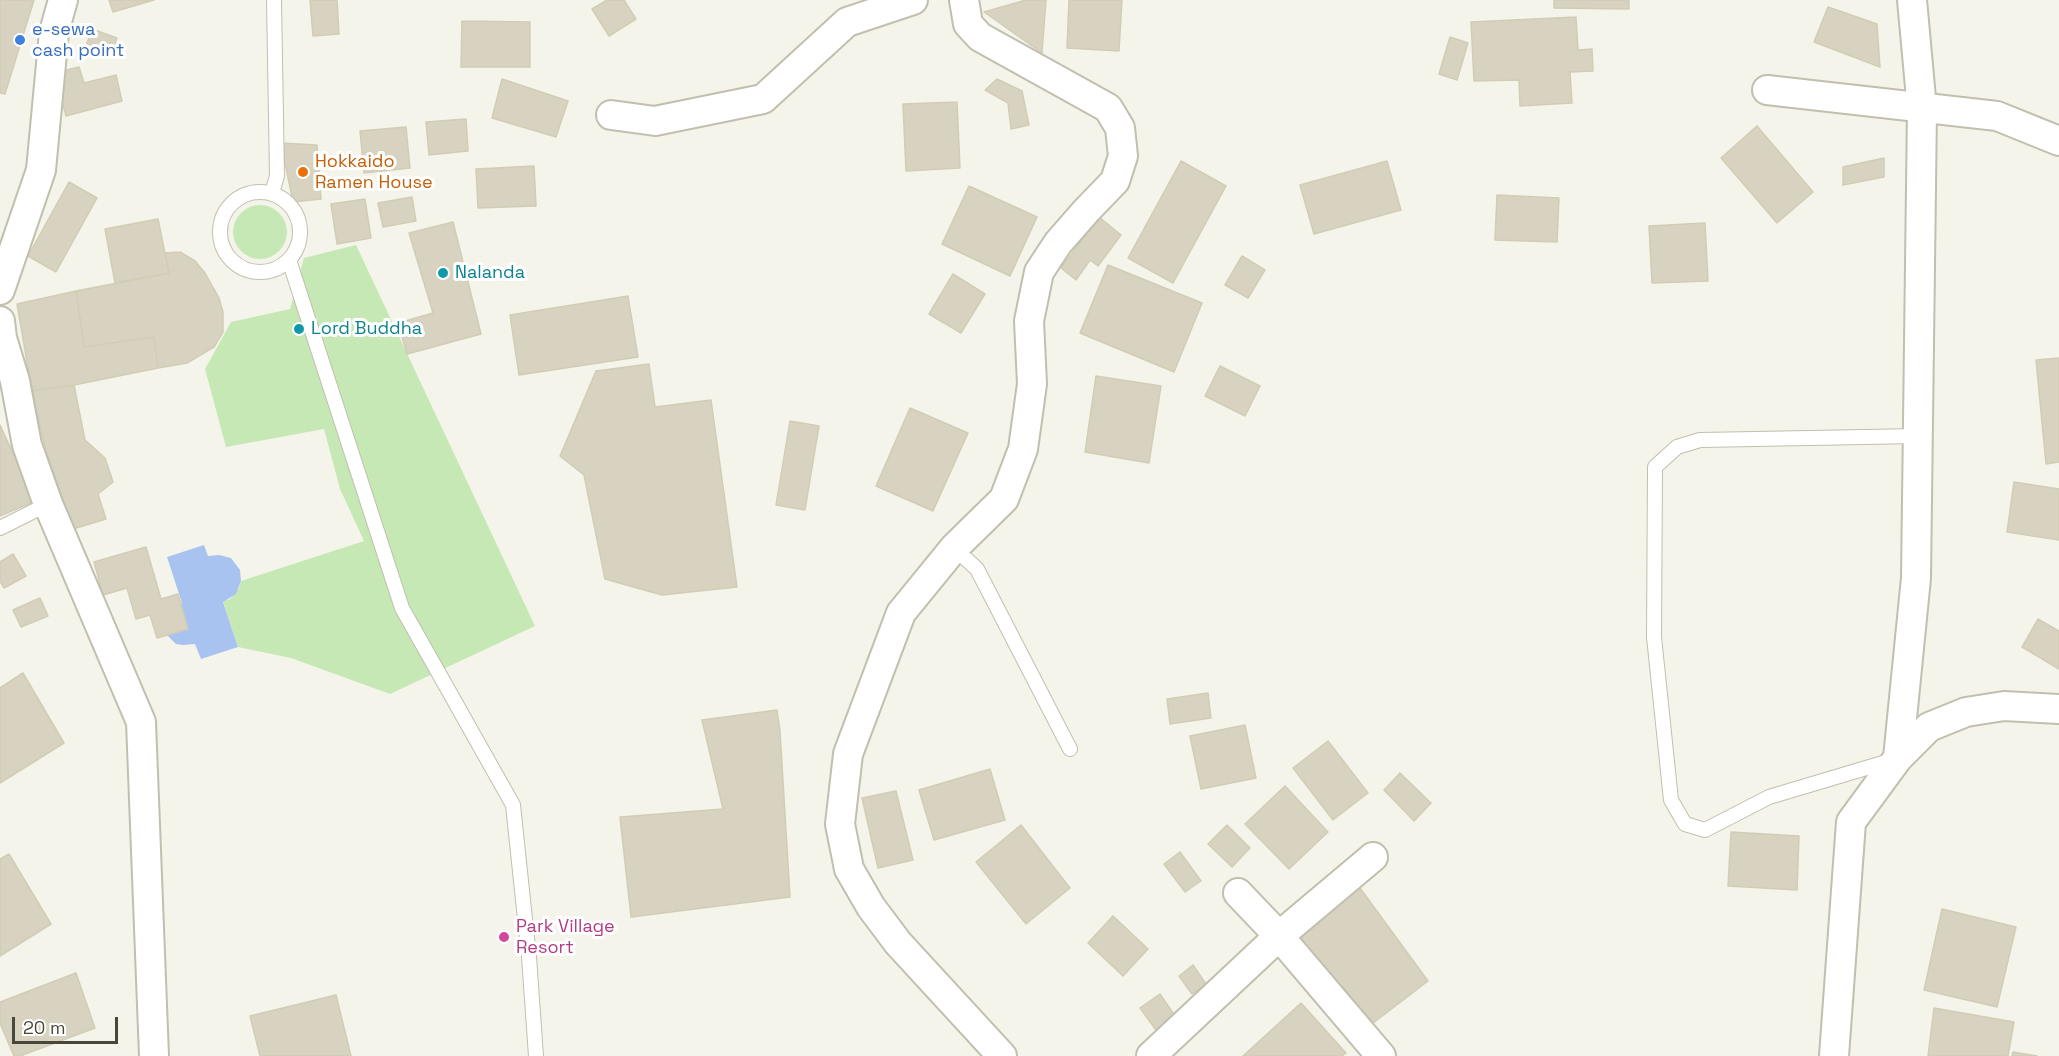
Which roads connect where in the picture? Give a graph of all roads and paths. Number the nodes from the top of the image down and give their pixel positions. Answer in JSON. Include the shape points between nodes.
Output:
{"nodes":[{"id":1,"x":63,"y":0,"type":"edge"},
{"id":2,"x":274,"y":0,"type":"edge"},
{"id":3,"x":913,"y":0,"type":"edge"},
{"id":4,"x":964,"y":0,"type":"edge"},
{"id":5,"x":1912,"y":0,"type":"edge"},
{"id":6,"x":1767,"y":90,"type":"dead end"},
{"id":7,"x":1922,"y":109,"type":"junction"},
{"id":8,"x":610,"y":115,"type":"dead end"},
{"id":9,"x":2059,"y":141,"type":"edge"},
{"id":10,"x":272,"y":193,"type":"junction"},
{"id":11,"x":289,"y":260,"type":"junction"},
{"id":12,"x":0,"y":290,"type":"edge"},
{"id":13,"x":0,"y":321,"type":"edge"},
{"id":14,"x":1919,"y":436,"type":"junction"},
{"id":15,"x":48,"y":504,"type":"junction"},
{"id":16,"x":0,"y":528,"type":"edge"},
{"id":17,"x":954,"y":548,"type":"junction"},
{"id":18,"x":2059,"y":709,"type":"edge"},
{"id":19,"x":1070,"y":749,"type":"dead end"},
{"id":20,"x":1898,"y":758,"type":"junction"},
{"id":21,"x":1373,"y":857,"type":"dead end"},
{"id":22,"x":1238,"y":893,"type":"dead end"},
{"id":23,"x":1279,"y":936,"type":"junction"},
{"id":24,"x":154,"y":1056,"type":"edge"},
{"id":25,"x":536,"y":1056,"type":"edge"},
{"id":26,"x":1002,"y":1056,"type":"edge"},
{"id":27,"x":1150,"y":1056,"type":"edge"},
{"id":28,"x":1381,"y":1056,"type":"edge"},
{"id":29,"x":1834,"y":1056,"type":"edge"}],
"edges":[{"from":1,"to":12,"type":"street","via":[[54,32],[41,170]]},
{"from":2,"to":10,"type":"lane","via":[[277,176]]},
{"from":3,"to":8,"type":"street","via":[[847,22],[763,99],[656,121]]},
{"from":4,"to":17,"type":"street","via":[[968,24],[980,37],[1108,108],[1120,128],[1123,156],[1115,181],[1065,235],[1039,272],[1029,321],[1032,384],[1023,449],[1004,499]]},
{"from":5,"to":7,"type":"street"},
{"from":6,"to":7,"type":"street"},
{"from":7,"to":9,"type":"street","via":[[1997,116]]},
{"from":7,"to":14,"type":"street"},
{"from":10,"to":11,"type":"lane","via":[[289,204],[299,222],[297,249]]},
{"from":10,"to":11,"type":"lane","via":[[259,190],[234,200],[225,210],[219,235],[230,259],[252,272],[266,272]]},
{"from":11,"to":25,"type":"lane","via":[[402,608],[513,805]]},
{"from":13,"to":15,"type":"street","via":[[27,445]]},
{"from":14,"to":20,"type":"street","via":[[1916,578]]},
{"from":14,"to":20,"type":"lane","via":[[1700,440],[1677,447],[1655,467],[1654,638],[1671,800],[1685,824],[1705,830],[1769,797]]},
{"from":15,"to":16,"type":"lane"},
{"from":15,"to":24,"type":"street","via":[[141,722]]},
{"from":17,"to":19,"type":"lane","via":[[977,569]]},
{"from":17,"to":26,"type":"street","via":[[901,613],[848,754],[840,824],[849,869],[872,907],[898,943]]},
{"from":18,"to":20,"type":"street","via":[[2004,706],[1966,712],[1929,727]]},
{"from":20,"to":29,"type":"street","via":[[1851,822]]},
{"from":21,"to":23,"type":"street"},
{"from":22,"to":23,"type":"street"},
{"from":23,"to":27,"type":"street"},
{"from":23,"to":28,"type":"street"}]}
